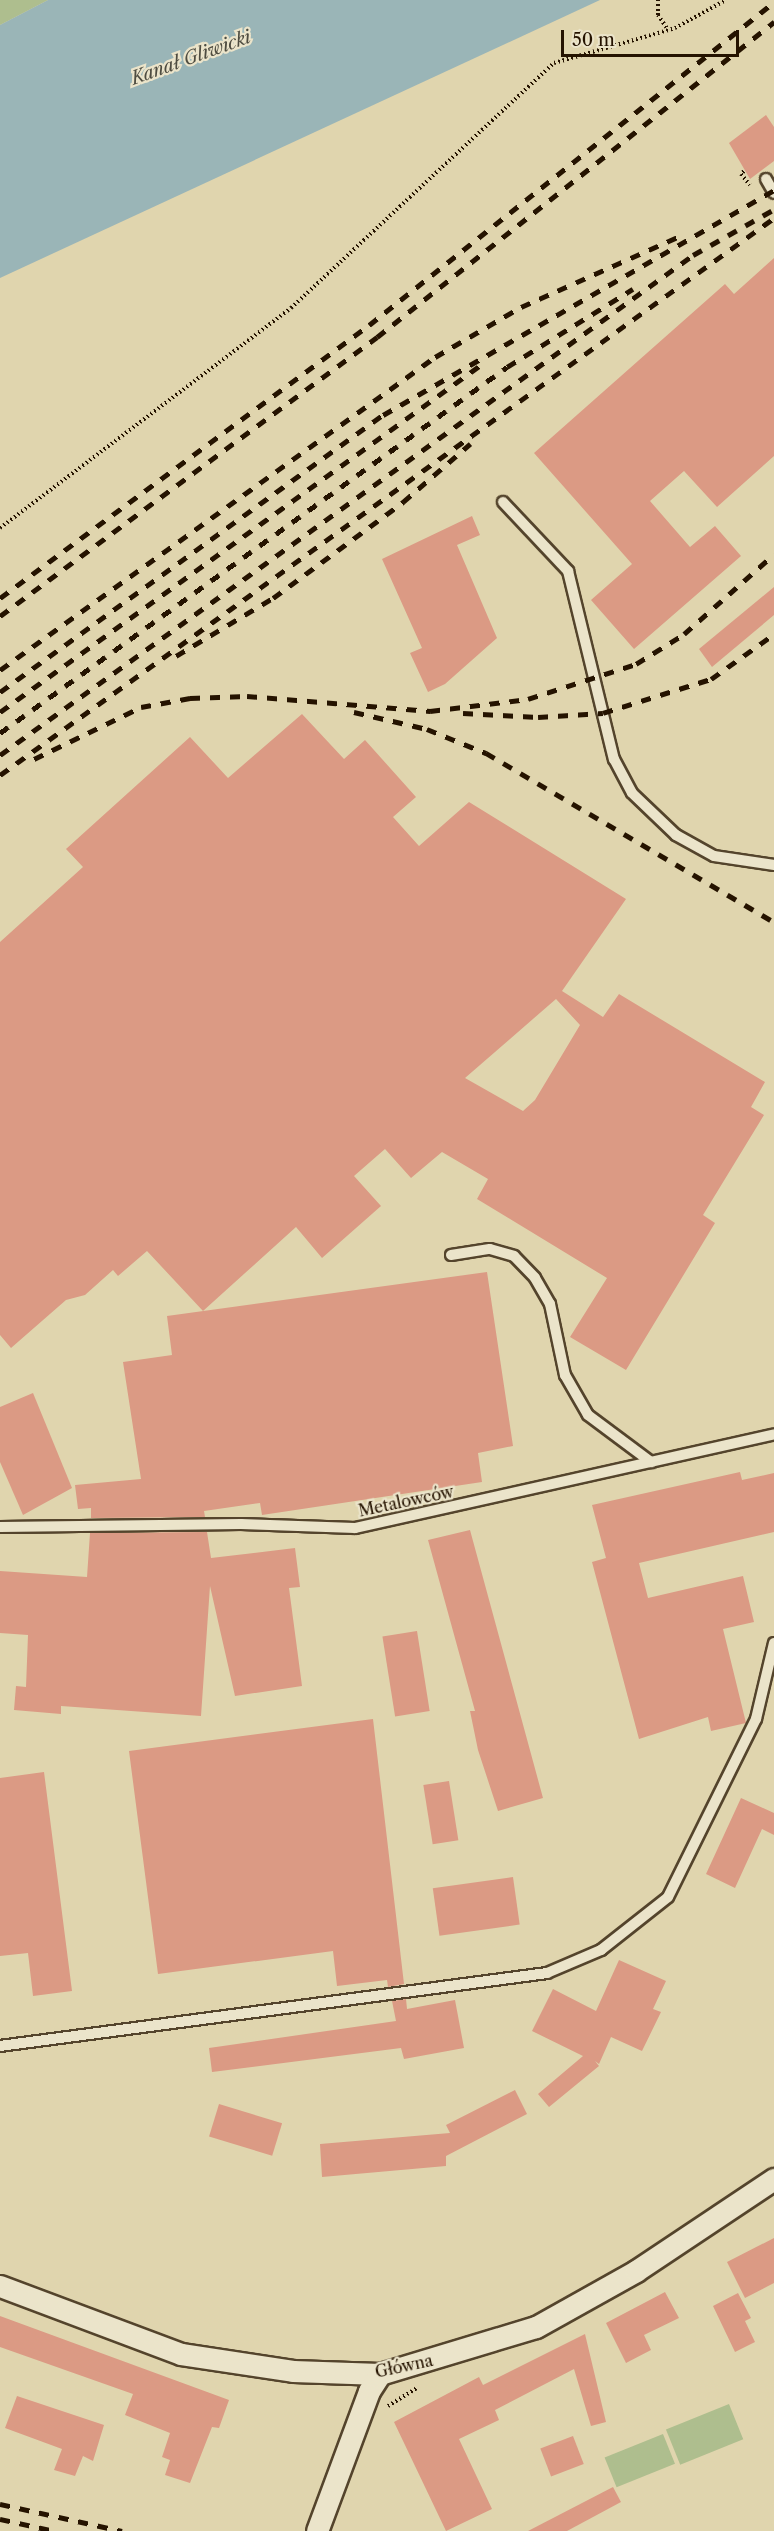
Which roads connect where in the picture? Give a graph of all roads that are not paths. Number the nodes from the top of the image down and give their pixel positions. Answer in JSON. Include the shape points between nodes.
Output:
{"nodes":[{"id":1,"x":766,"y":179,"type":"dead end"},
{"id":2,"x":774,"y":193,"type":"edge"},
{"id":3,"x":503,"y":502,"type":"dead end"},
{"id":4,"x":774,"y":865,"type":"edge"},
{"id":5,"x":451,"y":1255,"type":"dead end"},
{"id":6,"x":774,"y":1434,"type":"edge"},
{"id":7,"x":651,"y":1462,"type":"junction"},
{"id":8,"x":1,"y":1524,"type":"edge"},
{"id":9,"x":774,"y":1642,"type":"edge"},
{"id":10,"x":0,"y":2046,"type":"edge"},
{"id":11,"x":774,"y":2179,"type":"edge"},
{"id":12,"x":0,"y":2286,"type":"edge"},
{"id":13,"x":380,"y":2374,"type":"junction"},
{"id":14,"x":317,"y":2531,"type":"edge"}],
"edges":[{"from":1,"to":2,"type":"lane"},
{"from":3,"to":4,"type":"lane","via":[[568,571],[614,759],[632,793],[675,835],[714,856]]},
{"from":5,"to":7,"type":"lane","via":[[490,1249],[514,1256],[535,1278],[549,1304],[566,1375],[588,1415]]},
{"from":6,"to":7,"type":"lane","name":"Metalowców"},
{"from":7,"to":8,"type":"lane","name":"Metalowców","via":[[355,1528]]},
{"from":9,"to":10,"type":"lane","via":[[756,1719],[668,1897],[601,1950],[547,1973]]},
{"from":11,"to":13,"type":"street","name":"Główna","via":[[636,2271],[536,2327]]},
{"from":12,"to":13,"type":"street","name":"Główna","via":[[181,2354],[293,2372]]},
{"from":13,"to":14,"type":"street","via":[[369,2391]]}]}
